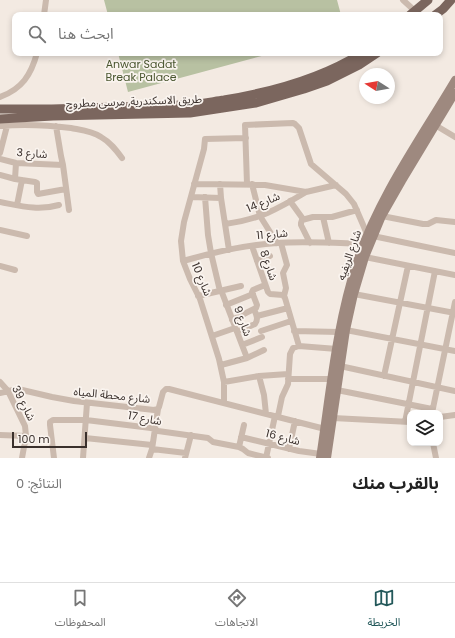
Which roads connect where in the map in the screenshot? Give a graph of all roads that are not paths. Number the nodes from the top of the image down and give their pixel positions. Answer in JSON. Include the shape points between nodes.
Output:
{"nodes":[{"id":1,"x":46,"y":0,"type":"edge"},
{"id":2,"x":403,"y":0,"type":"edge"},
{"id":3,"x":444,"y":0,"type":"edge"},
{"id":4,"x":451,"y":0,"type":"edge"},
{"id":5,"x":426,"y":2,"type":"edge"},
{"id":6,"x":44,"y":12,"type":"edge"},
{"id":7,"x":412,"y":12,"type":"edge"},
{"id":8,"x":414,"y":12,"type":"edge"},
{"id":9,"x":436,"y":12,"type":"edge"},
{"id":10,"x":439,"y":12,"type":"edge"},
{"id":11,"x":36,"y":56,"type":"edge"},
{"id":12,"x":356,"y":56,"type":"edge"},
{"id":13,"x":372,"y":56,"type":"edge"},
{"id":14,"x":455,"y":80,"type":"edge"},
{"id":15,"x":455,"y":93,"type":"edge"},
{"id":16,"x":0,"y":97,"type":"edge"},
{"id":17,"x":2,"y":106,"type":"edge"},
{"id":18,"x":0,"y":119,"type":"edge"},
{"id":19,"x":435,"y":125,"type":"junction"},
{"id":20,"x":3,"y":126,"type":"edge"},
{"id":21,"x":56,"y":126,"type":"junction"},
{"id":22,"x":455,"y":137,"type":"edge"},
{"id":23,"x":246,"y":138,"type":"junction"},
{"id":24,"x":0,"y":153,"type":"edge"},
{"id":25,"x":122,"y":158,"type":"dead end"},
{"id":26,"x":0,"y":159,"type":"edge"},
{"id":27,"x":16,"y":163,"type":"junction"},
{"id":28,"x":63,"y":165,"type":"junction"},
{"id":29,"x":0,"y":175,"type":"edge"},
{"id":30,"x":18,"y":180,"type":"junction"},
{"id":31,"x":399,"y":180,"type":"junction"},
{"id":32,"x":194,"y":184,"type":"junction"},
{"id":33,"x":220,"y":184,"type":"junction"},
{"id":34,"x":249,"y":184,"type":"junction"},
{"id":35,"x":336,"y":185,"type":"junction"},
{"id":36,"x":66,"y":189,"type":"junction"},
{"id":37,"x":306,"y":192,"type":"junction"},
{"id":38,"x":191,"y":197,"type":"junction"},
{"id":39,"x":205,"y":197,"type":"junction"},
{"id":40,"x":221,"y":198,"type":"junction"},
{"id":41,"x":290,"y":201,"type":"junction"},
{"id":42,"x":0,"y":202,"type":"edge"},
{"id":43,"x":17,"y":205,"type":"junction"},
{"id":44,"x":59,"y":205,"type":"dead end"},
{"id":45,"x":69,"y":210,"type":"dead end"},
{"id":46,"x":356,"y":210,"type":"junction"},
{"id":47,"x":260,"y":216,"type":"junction"},
{"id":48,"x":382,"y":216,"type":"junction"},
{"id":49,"x":323,"y":218,"type":"junction"},
{"id":50,"x":303,"y":219,"type":"junction"},
{"id":51,"x":455,"y":222,"type":"edge"},
{"id":52,"x":224,"y":224,"type":"junction"},
{"id":53,"x":0,"y":230,"type":"edge"},
{"id":54,"x":370,"y":235,"type":"junction"},
{"id":55,"x":27,"y":236,"type":"dead end"},
{"id":56,"x":310,"y":242,"type":"junction"},
{"id":57,"x":279,"y":243,"type":"junction"},
{"id":58,"x":329,"y":243,"type":"junction"},
{"id":59,"x":364,"y":244,"type":"junction"},
{"id":60,"x":252,"y":246,"type":"junction"},
{"id":61,"x":229,"y":250,"type":"junction"},
{"id":62,"x":211,"y":253,"type":"junction"},
{"id":63,"x":455,"y":254,"type":"edge"},
{"id":64,"x":270,"y":256,"type":"dead end"},
{"id":65,"x":365,"y":257,"type":"junction"},
{"id":66,"x":184,"y":261,"type":"junction"},
{"id":67,"x":257,"y":261,"type":"junction"},
{"id":68,"x":0,"y":266,"type":"edge"},
{"id":69,"x":408,"y":266,"type":"junction"},
{"id":70,"x":15,"y":270,"type":"dead end"},
{"id":71,"x":435,"y":271,"type":"junction"},
{"id":72,"x":455,"y":275,"type":"edge"},
{"id":73,"x":265,"y":285,"type":"junction"},
{"id":74,"x":241,"y":286,"type":"dead end"},
{"id":75,"x":221,"y":291,"type":"junction"},
{"id":76,"x":253,"y":294,"type":"junction"},
{"id":77,"x":354,"y":294,"type":"junction"},
{"id":78,"x":198,"y":296,"type":"junction"},
{"id":79,"x":284,"y":296,"type":"junction"},
{"id":80,"x":455,"y":302,"type":"edge"},
{"id":81,"x":400,"y":303,"type":"junction"},
{"id":82,"x":226,"y":305,"type":"junction"},
{"id":83,"x":288,"y":308,"type":"junction"},
{"id":84,"x":428,"y":308,"type":"junction"},
{"id":85,"x":254,"y":309,"type":"junction"},
{"id":86,"x":454,"y":313,"type":"edge"},
{"id":87,"x":257,"y":316,"type":"junction"},
{"id":88,"x":232,"y":320,"type":"junction"},
{"id":89,"x":291,"y":321,"type":"junction"},
{"id":90,"x":236,"y":330,"type":"junction"},
{"id":91,"x":294,"y":331,"type":"junction"},
{"id":92,"x":342,"y":331,"type":"junction"},
{"id":93,"x":212,"y":336,"type":"junction"},
{"id":94,"x":392,"y":339,"type":"junction"},
{"id":95,"x":242,"y":345,"type":"junction"},
{"id":96,"x":420,"y":345,"type":"junction"},
{"id":97,"x":299,"y":346,"type":"junction"},
{"id":98,"x":337,"y":348,"type":"junction"},
{"id":99,"x":264,"y":350,"type":"dead end"},
{"id":100,"x":445,"y":350,"type":"junction"},
{"id":101,"x":455,"y":351,"type":"edge"},
{"id":102,"x":247,"y":358,"type":"junction"},
{"id":103,"x":221,"y":365,"type":"junction"},
{"id":104,"x":340,"y":366,"type":"junction"},
{"id":105,"x":259,"y":376,"type":"junction"},
{"id":106,"x":288,"y":376,"type":"junction"},
{"id":107,"x":384,"y":376,"type":"junction"},
{"id":108,"x":332,"y":379,"type":"junction"},
{"id":109,"x":0,"y":382,"type":"edge"},
{"id":110,"x":224,"y":382,"type":"junction"},
{"id":111,"x":413,"y":382,"type":"junction"},
{"id":112,"x":437,"y":387,"type":"junction"},
{"id":113,"x":337,"y":390,"type":"junction"},
{"id":114,"x":8,"y":391,"type":"junction"},
{"id":115,"x":455,"y":391,"type":"edge"},
{"id":116,"x":0,"y":393,"type":"edge"},
{"id":117,"x":87,"y":403,"type":"junction"},
{"id":118,"x":224,"y":403,"type":"junction"},
{"id":119,"x":408,"y":404,"type":"junction"},
{"id":120,"x":158,"y":409,"type":"junction"},
{"id":121,"x":408,"y":410,"type":"edge"},
{"id":122,"x":429,"y":410,"type":"edge"},
{"id":123,"x":432,"y":410,"type":"edge"},
{"id":124,"x":266,"y":414,"type":"junction"},
{"id":125,"x":455,"y":415,"type":"edge"},
{"id":126,"x":276,"y":416,"type":"junction"},
{"id":127,"x":443,"y":417,"type":"edge"},
{"id":128,"x":330,"y":419,"type":"junction"},
{"id":129,"x":86,"y":420,"type":"junction"},
{"id":130,"x":295,"y":421,"type":"junction"},
{"id":131,"x":407,"y":422,"type":"edge"},
{"id":132,"x":244,"y":425,"type":"dead end"},
{"id":133,"x":155,"y":429,"type":"junction"},
{"id":134,"x":325,"y":429,"type":"junction"},
{"id":135,"x":0,"y":435,"type":"edge"},
{"id":136,"x":26,"y":436,"type":"junction"},
{"id":137,"x":191,"y":436,"type":"junction"},
{"id":138,"x":241,"y":437,"type":"junction"},
{"id":139,"x":85,"y":438,"type":"junction"},
{"id":140,"x":269,"y":444,"type":"junction"},
{"id":141,"x":434,"y":446,"type":"edge"},
{"id":142,"x":152,"y":447,"type":"junction"},
{"id":143,"x":239,"y":447,"type":"junction"},
{"id":144,"x":288,"y":449,"type":"junction"},
{"id":145,"x":185,"y":456,"type":"edge"},
{"id":146,"x":323,"y":457,"type":"edge"},
{"id":147,"x":22,"y":458,"type":"edge"},
{"id":148,"x":54,"y":458,"type":"edge"},
{"id":149,"x":83,"y":458,"type":"edge"},
{"id":150,"x":149,"y":458,"type":"edge"},
{"id":151,"x":267,"y":458,"type":"edge"},
{"id":152,"x":436,"y":458,"type":"edge"}],
"edges":[{"from":1,"to":6,"type":"street"},
{"from":2,"to":7,"type":"street"},
{"from":3,"to":4,"type":"main road"},
{"from":4,"to":10,"type":"main road"},
{"from":5,"to":8,"type":"main road"},
{"from":5,"to":9,"type":"main road","via":[[434,5]]},
{"from":11,"to":16,"type":"street","via":[[30,74],[24,82]]},
{"from":12,"to":17,"type":"main road","name":"طريق الاسكندرية, مرسى مطروح","via":[[312,78],[254,95],[212,102],[182,106],[52,109]]},
{"from":13,"to":18,"type":"main road","name":"طريق الاسكندرية, مرسى مطروح","via":[[327,81],[256,103],[190,113]]},
{"from":14,"to":31,"type":"street","name":"شارع الريفيه"},
{"from":15,"to":19,"type":"street","name":"شارع الريفيه"},
{"from":19,"to":22,"type":"street"},
{"from":19,"to":31,"type":"street","name":"شارع الريفيه"},
{"from":20,"to":21,"type":"street"},
{"from":20,"to":24,"type":"street"},
{"from":21,"to":25,"type":"street","via":[[95,134],[107,140]]},
{"from":21,"to":28,"type":"street"},
{"from":23,"to":32,"type":"street","name":"شارع 10","via":[[204,139],[204,149]]},
{"from":23,"to":34,"type":"street"},
{"from":23,"to":35,"type":"street","via":[[246,125],[295,124],[299,128],[311,164]]},
{"from":26,"to":27,"type":"street","name":"شارع 3"},
{"from":27,"to":28,"type":"street","name":"شارع 3"},
{"from":27,"to":30,"type":"street"},
{"from":28,"to":36,"type":"street"},
{"from":29,"to":30,"type":"street"},
{"from":30,"to":36,"type":"street","via":[[35,182],[39,194]]},
{"from":30,"to":43,"type":"street"},
{"from":31,"to":48,"type":"street","name":"شارع الريفيه"},
{"from":31,"to":54,"type":"street","name":"شارع الريفيه","via":[[377,213]]},
{"from":32,"to":33,"type":"street"},
{"from":32,"to":38,"type":"street","name":"شارع 10"},
{"from":33,"to":34,"type":"street"},
{"from":33,"to":40,"type":"street"},
{"from":34,"to":37,"type":"street","via":[[273,185]]},
{"from":34,"to":47,"type":"street"},
{"from":35,"to":37,"type":"street"},
{"from":35,"to":46,"type":"street","via":[[350,199]]},
{"from":36,"to":45,"type":"street"},
{"from":37,"to":41,"type":"street","name":"شارع 14"},
{"from":38,"to":39,"type":"street"},
{"from":38,"to":66,"type":"street","name":"شارع 10","via":[[182,231]]},
{"from":39,"to":40,"type":"street"},
{"from":39,"to":62,"type":"street","name":"شارع 9"},
{"from":40,"to":52,"type":"street"},
{"from":41,"to":47,"type":"street","name":"شارع 14"},
{"from":41,"to":50,"type":"street"},
{"from":42,"to":43,"type":"street"},
{"from":43,"to":44,"type":"street","via":[[35,208]]},
{"from":46,"to":49,"type":"street"},
{"from":46,"to":54,"type":"street"},
{"from":47,"to":52,"type":"street","name":"شارع 14"},
{"from":47,"to":57,"type":"street"},
{"from":48,"to":51,"type":"street","via":[[423,224],[436,220]]},
{"from":48,"to":54,"type":"street","name":"شارع الريفيه"},
{"from":49,"to":50,"type":"street"},
{"from":49,"to":58,"type":"street"},
{"from":50,"to":56,"type":"street","via":[[301,223]]},
{"from":52,"to":61,"type":"street"},
{"from":53,"to":55,"type":"street"},
{"from":54,"to":59,"type":"street","name":"شارع الريفيه"},
{"from":54,"to":63,"type":"street"},
{"from":54,"to":65,"type":"street","name":"شارع الريفيه"},
{"from":56,"to":57,"type":"street","name":"شارع 11"},
{"from":56,"to":58,"type":"street","name":"شارع 11"},
{"from":57,"to":60,"type":"street","name":"شارع 11"},
{"from":57,"to":79,"type":"street","via":[[287,265],[283,273],[286,288]]},
{"from":58,"to":59,"type":"street","name":"شارع 11"},
{"from":59,"to":92,"type":"street","name":"شارع الريفيه","via":[[347,296]]},
{"from":60,"to":61,"type":"street","name":"شارع 11"},
{"from":60,"to":67,"type":"street","name":"شارع 8"},
{"from":61,"to":62,"type":"street","name":"شارع 11"},
{"from":62,"to":66,"type":"street","name":"شارع 11"},
{"from":62,"to":75,"type":"street","name":"شارع 9"},
{"from":64,"to":67,"type":"street"},
{"from":65,"to":69,"type":"street"},
{"from":65,"to":77,"type":"street","name":"شارع الريفيه"},
{"from":66,"to":78,"type":"street","name":"شارع 10"},
{"from":67,"to":73,"type":"street","name":"شارع 8"},
{"from":68,"to":70,"type":"street"},
{"from":69,"to":71,"type":"street"},
{"from":69,"to":81,"type":"street"},
{"from":71,"to":72,"type":"street"},
{"from":71,"to":84,"type":"street"},
{"from":73,"to":76,"type":"street","via":[[252,291]]},
{"from":73,"to":79,"type":"street","name":"شارع 8","via":[[269,294]]},
{"from":74,"to":75,"type":"street"},
{"from":75,"to":78,"type":"street"},
{"from":75,"to":82,"type":"street","name":"شارع 9"},
{"from":76,"to":82,"type":"street"},
{"from":76,"to":85,"type":"street","via":[[257,306]]},
{"from":77,"to":81,"type":"street"},
{"from":77,"to":92,"type":"street","name":"شارع الريفيه"},
{"from":78,"to":93,"type":"street","name":"شارع 10"},
{"from":79,"to":83,"type":"street"},
{"from":80,"to":86,"type":"street"},
{"from":81,"to":84,"type":"street"},
{"from":81,"to":94,"type":"street"},
{"from":82,"to":88,"type":"street","name":"شارع 9"},
{"from":83,"to":87,"type":"street"},
{"from":83,"to":89,"type":"street"},
{"from":84,"to":86,"type":"street"},
{"from":84,"to":96,"type":"street"},
{"from":85,"to":87,"type":"street"},
{"from":85,"to":88,"type":"street"},
{"from":86,"to":100,"type":"street"},
{"from":87,"to":90,"type":"street","via":[[255,324]]},
{"from":88,"to":90,"type":"street","name":"شارع 9"},
{"from":89,"to":91,"type":"street"},
{"from":89,"to":95,"type":"street"},
{"from":90,"to":93,"type":"street"},
{"from":90,"to":95,"type":"street","name":"شارع 9"},
{"from":91,"to":92,"type":"street"},
{"from":91,"to":97,"type":"street"},
{"from":92,"to":94,"type":"street"},
{"from":92,"to":98,"type":"street","name":"شارع الريفيه"},
{"from":92,"to":104,"type":"street","name":"شارع الريفيه"},
{"from":93,"to":103,"type":"street","name":"شارع 10"},
{"from":94,"to":96,"type":"street"},
{"from":94,"to":107,"type":"street"},
{"from":95,"to":102,"type":"street","name":"شارع 9"},
{"from":96,"to":100,"type":"street"},
{"from":96,"to":111,"type":"street"},
{"from":97,"to":98,"type":"street"},
{"from":97,"to":106,"type":"street","via":[[291,351]]},
{"from":98,"to":108,"type":"street","name":"شارع الريفيه"},
{"from":99,"to":102,"type":"street"},
{"from":100,"to":101,"type":"street"},
{"from":100,"to":112,"type":"street"},
{"from":102,"to":103,"type":"street"},
{"from":103,"to":110,"type":"street","name":"شارع 10"},
{"from":104,"to":107,"type":"street"},
{"from":104,"to":113,"type":"street","name":"شارع الريفيه"},
{"from":105,"to":106,"type":"street"},
{"from":105,"to":110,"type":"street"},
{"from":105,"to":124,"type":"street"},
{"from":106,"to":108,"type":"street"},
{"from":106,"to":126,"type":"street"},
{"from":107,"to":111,"type":"street"},
{"from":108,"to":128,"type":"street","name":"شارع الريفيه"},
{"from":109,"to":114,"type":"street","name":"شارع 39"},
{"from":110,"to":118,"type":"street","name":"شارع 10"},
{"from":111,"to":112,"type":"street"},
{"from":111,"to":119,"type":"street"},
{"from":112,"to":115,"type":"street"},
{"from":112,"to":123,"type":"street"},
{"from":113,"to":119,"type":"street"},
{"from":113,"to":128,"type":"street","name":"شارع الريفيه"},
{"from":114,"to":116,"type":"street","name":"شارع محطة المياه"},
{"from":114,"to":117,"type":"street","name":"شارع محطة المياه","via":[[18,390]]},
{"from":114,"to":136,"type":"street","name":"شارع 39","via":[[25,426]]},
{"from":117,"to":120,"type":"street","name":"شارع محطة المياه"},
{"from":117,"to":129,"type":"street"},
{"from":118,"to":120,"type":"street","name":"شارع محطة المياه","via":[[166,389]]},
{"from":118,"to":124,"type":"street","name":"شارع محطة المياه"},
{"from":119,"to":121,"type":"street"},
{"from":119,"to":122,"type":"street"},
{"from":120,"to":133,"type":"street"},
{"from":124,"to":126,"type":"street","name":"شارع محطة المياه"},
{"from":125,"to":127,"type":"street"},
{"from":126,"to":130,"type":"street","name":"شارع محطة المياه"},
{"from":126,"to":140,"type":"street"},
{"from":128,"to":131,"type":"street"},
{"from":128,"to":134,"type":"street","name":"شارع الريفيه"},
{"from":128,"to":146,"type":"street","name":"شارع الريفيه"},
{"from":129,"to":133,"type":"street","name":"شارع 17"},
{"from":129,"to":139,"type":"street"},
{"from":129,"to":148,"type":"street","name":"شارع 17","via":[[50,422]]},
{"from":130,"to":134,"type":"street","name":"شارع محطة المياه"},
{"from":130,"to":144,"type":"street"},
{"from":132,"to":138,"type":"street"},
{"from":133,"to":137,"type":"street","name":"شارع 17"},
{"from":133,"to":142,"type":"street"},
{"from":134,"to":146,"type":"street","name":"شارع الريفيه"},
{"from":135,"to":136,"type":"street"},
{"from":136,"to":147,"type":"street","name":"شارع 39"},
{"from":137,"to":143,"type":"street","name":"شارع 17"},
{"from":137,"to":145,"type":"street"},
{"from":138,"to":140,"type":"street","name":"شارع 16"},
{"from":138,"to":143,"type":"street"},
{"from":139,"to":142,"type":"street"},
{"from":139,"to":149,"type":"street"},
{"from":140,"to":144,"type":"street","name":"شارع 16"},
{"from":140,"to":151,"type":"street"},
{"from":141,"to":152,"type":"street"},
{"from":142,"to":145,"type":"street"},
{"from":142,"to":150,"type":"street"},
{"from":143,"to":151,"type":"street","name":"شارع 17","via":[[248,453]]},
{"from":144,"to":146,"type":"street","name":"شارع 16"}]}
